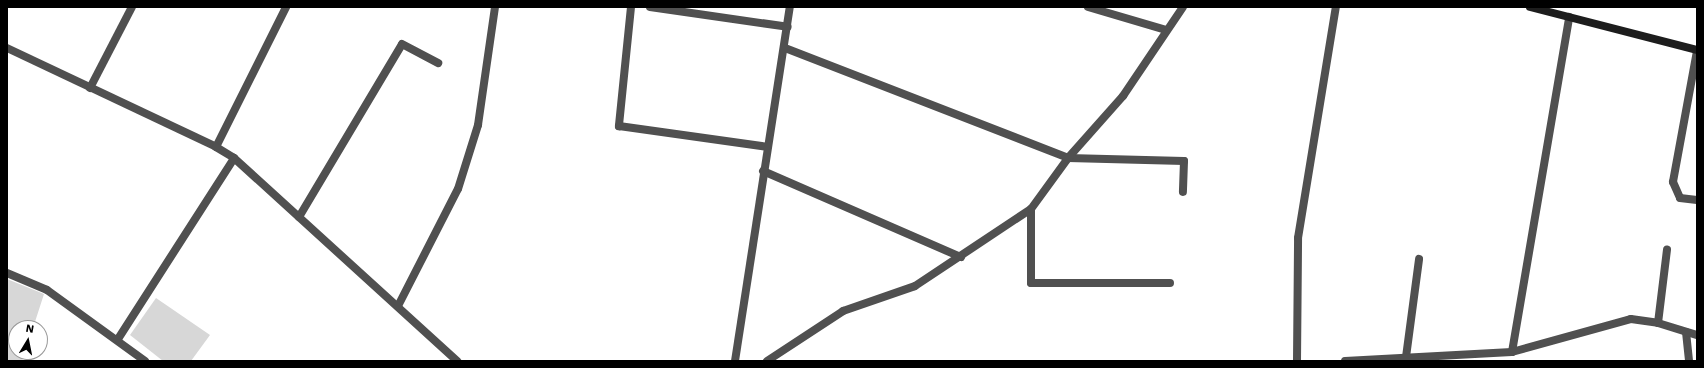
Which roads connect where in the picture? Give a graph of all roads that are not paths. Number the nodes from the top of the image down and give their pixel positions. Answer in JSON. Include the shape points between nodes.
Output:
{"nodes":[{"id":1,"x":132,"y":7,"type":"edge"},
{"id":2,"x":286,"y":7,"type":"edge"},
{"id":3,"x":495,"y":7,"type":"edge"},
{"id":4,"x":631,"y":7,"type":"edge"},
{"id":5,"x":650,"y":7,"type":"edge"},
{"id":6,"x":790,"y":7,"type":"edge"},
{"id":7,"x":1088,"y":7,"type":"edge"},
{"id":8,"x":1183,"y":7,"type":"edge"},
{"id":9,"x":1336,"y":7,"type":"edge"},
{"id":10,"x":1530,"y":7,"type":"edge"},
{"id":11,"x":1569,"y":17,"type":"junction"},
{"id":12,"x":788,"y":27,"type":"junction"},
{"id":13,"x":1166,"y":30,"type":"junction"},
{"id":14,"x":785,"y":48,"type":"junction"},
{"id":15,"x":7,"y":50,"type":"edge"},
{"id":16,"x":1697,"y":50,"type":"edge"},
{"id":17,"x":438,"y":63,"type":"dead end"},
{"id":18,"x":90,"y":88,"type":"junction"},
{"id":19,"x":768,"y":146,"type":"junction"},
{"id":20,"x":216,"y":147,"type":"junction"},
{"id":21,"x":234,"y":158,"type":"junction"},
{"id":22,"x":1068,"y":158,"type":"junction"},
{"id":23,"x":763,"y":171,"type":"junction"},
{"id":24,"x":1183,"y":192,"type":"dead end"},
{"id":25,"x":1697,"y":200,"type":"edge"},
{"id":26,"x":1031,"y":210,"type":"junction"},
{"id":27,"x":299,"y":217,"type":"junction"},
{"id":28,"x":1667,"y":250,"type":"dead end"},
{"id":29,"x":961,"y":257,"type":"junction"},
{"id":30,"x":1419,"y":259,"type":"dead end"},
{"id":31,"x":7,"y":273,"type":"edge"},
{"id":32,"x":1170,"y":283,"type":"dead end"},
{"id":33,"x":398,"y":306,"type":"junction"},
{"id":34,"x":1658,"y":323,"type":"junction"},
{"id":35,"x":1686,"y":332,"type":"junction"},
{"id":36,"x":1697,"y":335,"type":"edge"},
{"id":37,"x":118,"y":339,"type":"junction"},
{"id":38,"x":1512,"y":352,"type":"junction"},
{"id":39,"x":1406,"y":358,"type":"junction"},
{"id":40,"x":1375,"y":360,"type":"edge"},
{"id":41,"x":145,"y":361,"type":"edge"},
{"id":42,"x":457,"y":361,"type":"edge"},
{"id":43,"x":735,"y":361,"type":"edge"},
{"id":44,"x":767,"y":361,"type":"edge"},
{"id":45,"x":1297,"y":361,"type":"edge"},
{"id":46,"x":1345,"y":361,"type":"edge"},
{"id":47,"x":1689,"y":361,"type":"edge"}],
"edges":[{"from":1,"to":18,"type":"street"},
{"from":2,"to":20,"type":"street"},
{"from":3,"to":33,"type":"street","via":[[478,125],[458,189]]},
{"from":4,"to":19,"type":"street","via":[[619,126]]},
{"from":5,"to":12,"type":"street"},
{"from":6,"to":12,"type":"street"},
{"from":7,"to":13,"type":"street"},
{"from":8,"to":13,"type":"street"},
{"from":9,"to":45,"type":"street","via":[[1298,238]]},
{"from":10,"to":11,"type":"street"},
{"from":11,"to":16,"type":"street"},
{"from":11,"to":38,"type":"street"},
{"from":12,"to":14,"type":"street"},
{"from":13,"to":22,"type":"street","via":[[1123,96]]},
{"from":14,"to":19,"type":"street"},
{"from":14,"to":22,"type":"street"},
{"from":15,"to":18,"type":"street"},
{"from":16,"to":25,"type":"street","via":[[1673,182],[1680,198]]},
{"from":17,"to":27,"type":"street","via":[[402,44]]},
{"from":18,"to":20,"type":"street"},
{"from":19,"to":23,"type":"street"},
{"from":20,"to":21,"type":"street"},
{"from":21,"to":27,"type":"street"},
{"from":21,"to":37,"type":"street"},
{"from":22,"to":24,"type":"street","via":[[1184,161]]},
{"from":22,"to":26,"type":"street"},
{"from":23,"to":29,"type":"street"},
{"from":23,"to":43,"type":"street"},
{"from":26,"to":29,"type":"street"},
{"from":26,"to":32,"type":"street","via":[[1030,282]]},
{"from":27,"to":33,"type":"street"},
{"from":28,"to":34,"type":"street"},
{"from":29,"to":44,"type":"street","via":[[916,286],[843,312]]},
{"from":30,"to":39,"type":"street"},
{"from":31,"to":37,"type":"street","via":[[47,290]]},
{"from":33,"to":42,"type":"street"},
{"from":34,"to":35,"type":"street"},
{"from":34,"to":38,"type":"street","via":[[1631,319]]},
{"from":35,"to":36,"type":"street"},
{"from":35,"to":47,"type":"street"},
{"from":37,"to":41,"type":"street"},
{"from":38,"to":39,"type":"street"},
{"from":39,"to":40,"type":"street"},
{"from":40,"to":46,"type":"street"}]}
